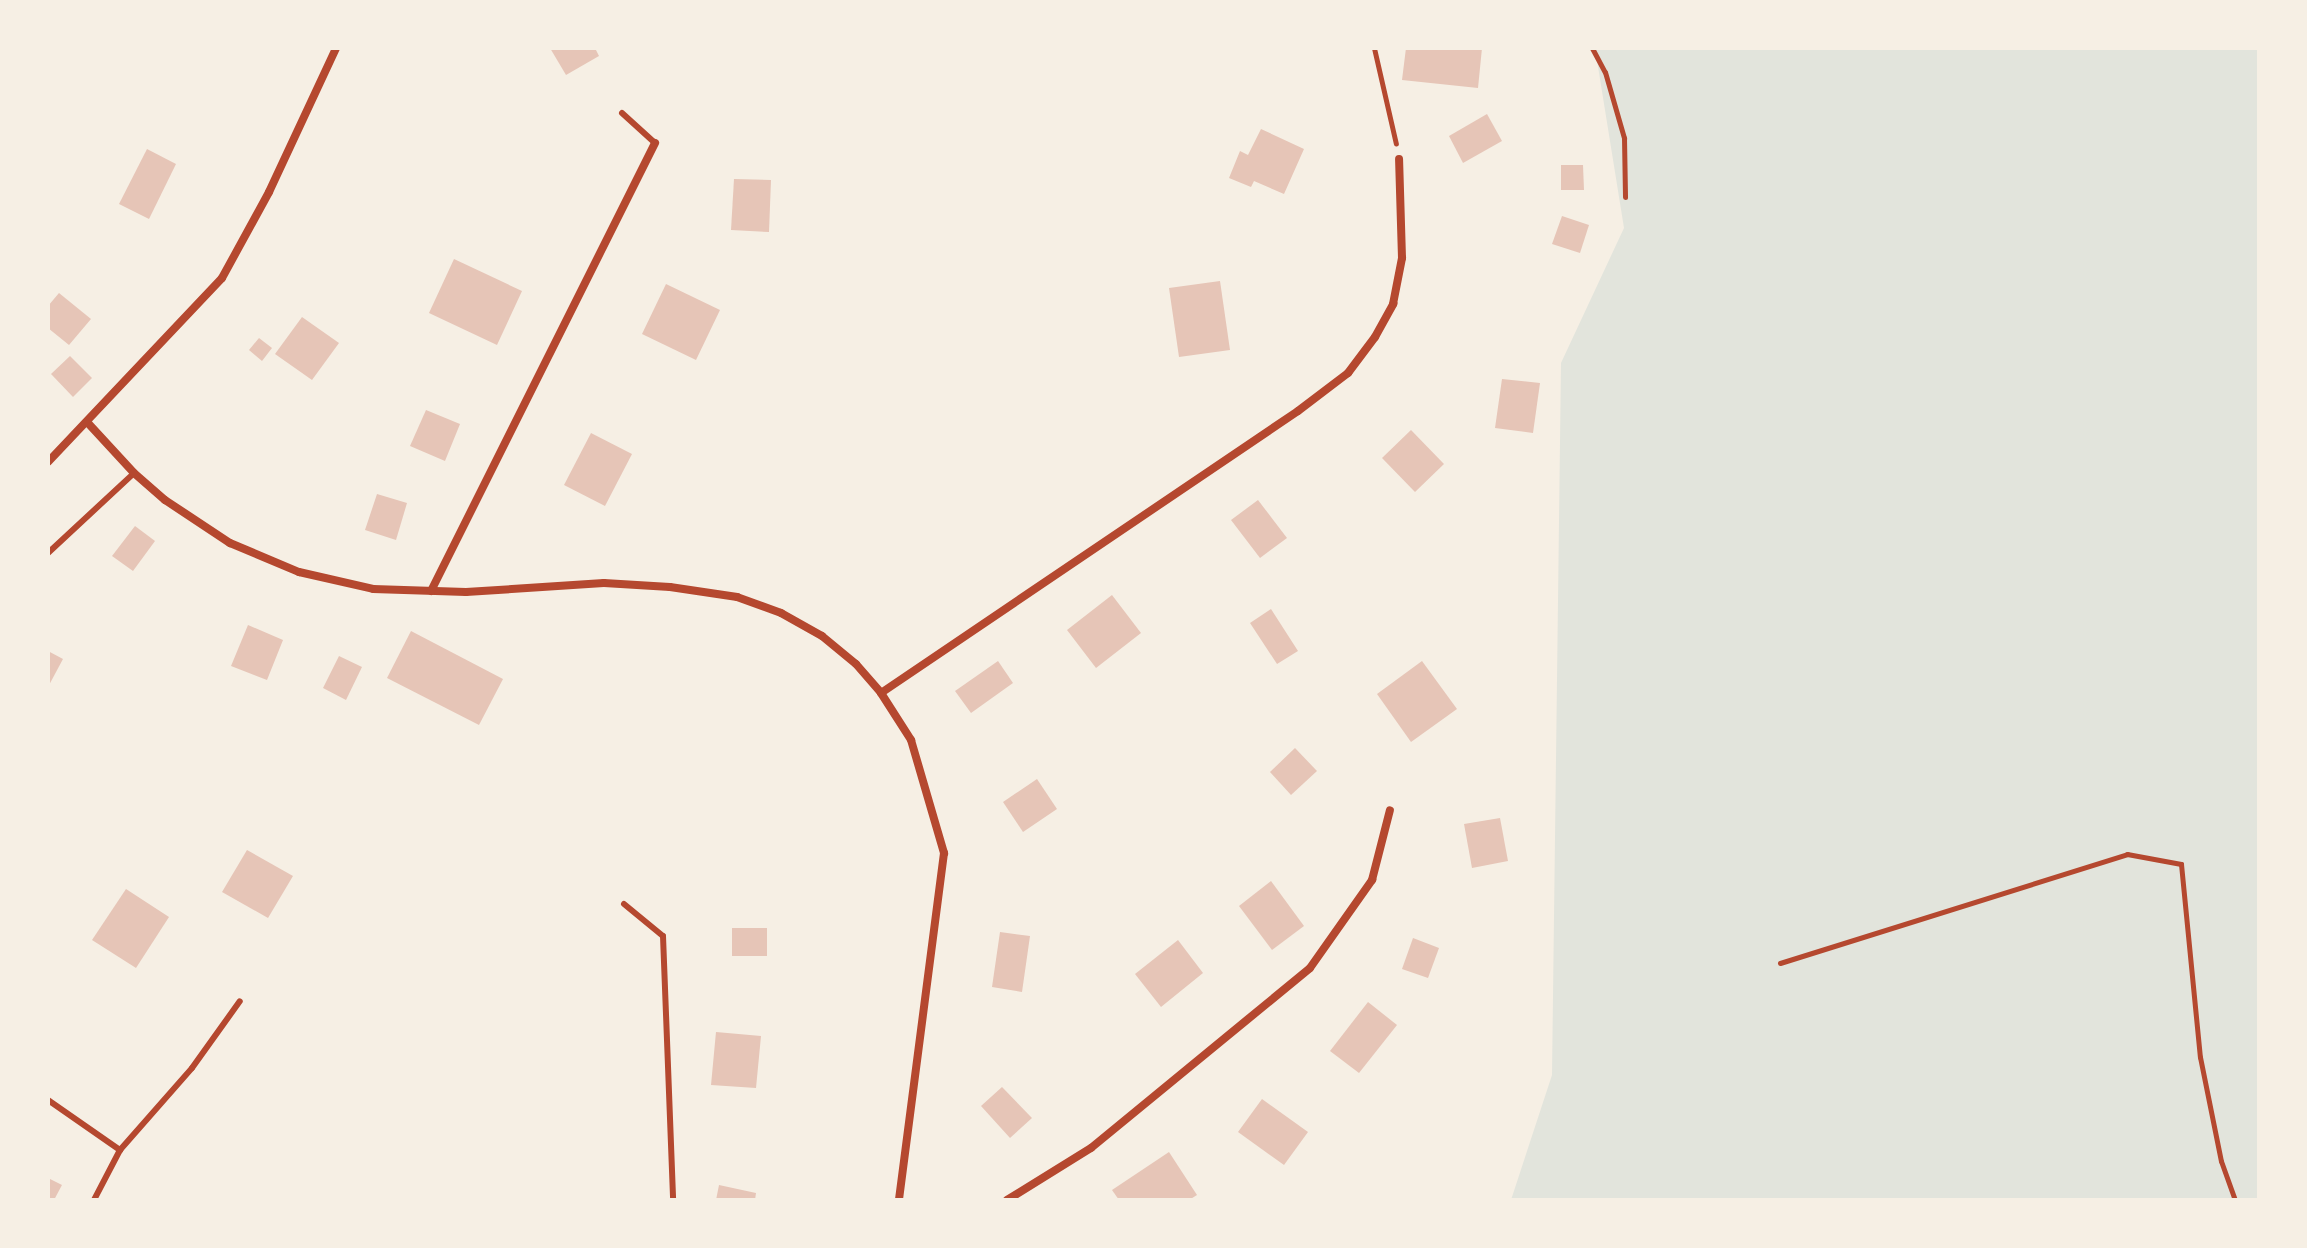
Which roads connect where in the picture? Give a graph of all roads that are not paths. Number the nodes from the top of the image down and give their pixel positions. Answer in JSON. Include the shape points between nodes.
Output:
{"nodes":[{"id":1,"x":336,"y":48,"type":"edge"},
{"id":2,"x":622,"y":113,"type":"dead end"},
{"id":3,"x":655,"y":143,"type":"joint"},
{"id":4,"x":1399,"y":159,"type":"road end"},
{"id":5,"x":87,"y":422,"type":"junction"},
{"id":6,"x":48,"y":462,"type":"edge"},
{"id":7,"x":134,"y":473,"type":"junction"},
{"id":8,"x":48,"y":553,"type":"edge"},
{"id":9,"x":431,"y":591,"type":"junction"},
{"id":10,"x":881,"y":693,"type":"junction"},
{"id":11,"x":1390,"y":810,"type":"dead end"},
{"id":12,"x":624,"y":904,"type":"dead end"},
{"id":13,"x":240,"y":1001,"type":"dead end"},
{"id":14,"x":48,"y":1100,"type":"edge"},
{"id":15,"x":120,"y":1150,"type":"junction"},
{"id":16,"x":94,"y":1200,"type":"edge"},
{"id":17,"x":673,"y":1200,"type":"edge"},
{"id":18,"x":899,"y":1200,"type":"edge"},
{"id":19,"x":1007,"y":1200,"type":"edge"}],
"edges":[{"from":1,"to":5,"type":"street","via":[[222,278]]},
{"from":2,"to":3,"type":"lane"},
{"from":3,"to":9,"type":"street"},
{"from":4,"to":10,"type":"street","via":[[1402,258],[1393,304],[1348,373]]},
{"from":5,"to":6,"type":"street"},
{"from":5,"to":7,"type":"street"},
{"from":7,"to":8,"type":"lane"},
{"from":7,"to":9,"type":"street","via":[[230,543],[299,572],[373,589]]},
{"from":9,"to":10,"type":"street","via":[[604,583],[737,597],[822,636]]},
{"from":10,"to":18,"type":"street","via":[[911,740],[944,853]]},
{"from":11,"to":19,"type":"street","via":[[1372,880],[1310,968],[1091,1148]]},
{"from":12,"to":17,"type":"lane","via":[[663,936]]},
{"from":13,"to":15,"type":"lane","via":[[192,1068]]},
{"from":14,"to":15,"type":"lane"},
{"from":15,"to":16,"type":"lane"}]}
